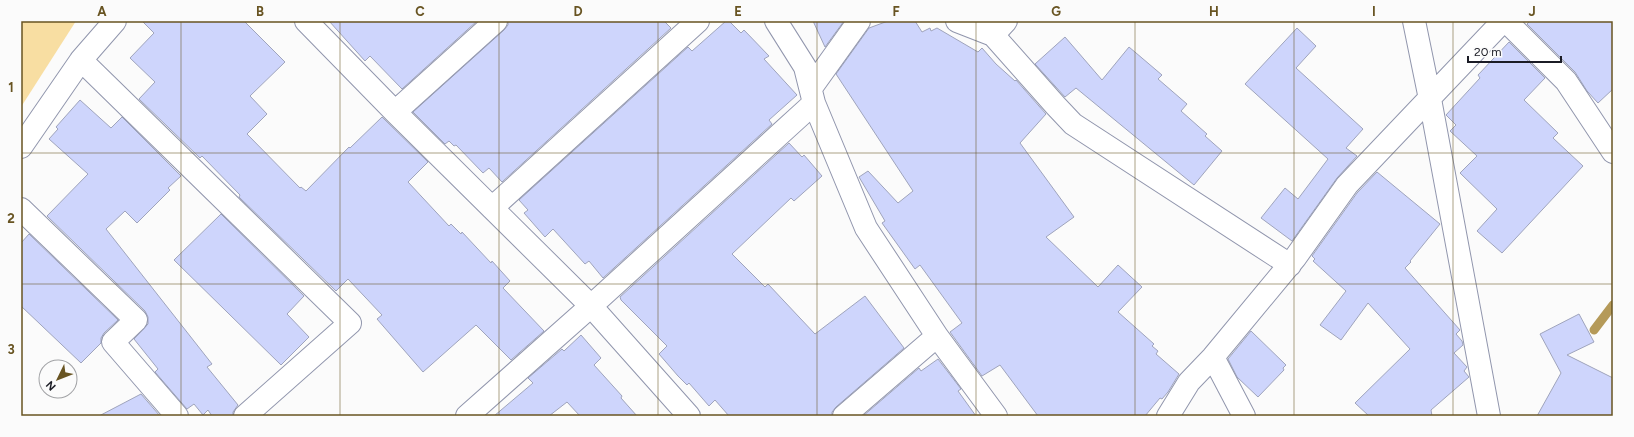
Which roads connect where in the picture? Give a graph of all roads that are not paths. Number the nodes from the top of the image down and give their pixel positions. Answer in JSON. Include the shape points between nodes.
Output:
{"nodes":[{"id":1,"x":115,"y":21,"type":"edge"},
{"id":2,"x":306,"y":21,"type":"edge"},
{"id":3,"x":496,"y":21,"type":"edge"},
{"id":4,"x":698,"y":21,"type":"edge"},
{"id":5,"x":776,"y":21,"type":"edge"},
{"id":6,"x":859,"y":21,"type":"edge"},
{"id":7,"x":957,"y":21,"type":"edge"},
{"id":8,"x":1414,"y":21,"type":"edge"},
{"id":9,"x":1505,"y":21,"type":"edge"},
{"id":10,"x":1000,"y":28,"type":"edge"},
{"id":11,"x":81,"y":60,"type":"junction"},
{"id":12,"x":812,"y":95,"type":"junction"},
{"id":13,"x":1430,"y":100,"type":"junction"},
{"id":14,"x":395,"y":112,"type":"junction"},
{"id":15,"x":21,"y":147,"type":"edge"},
{"id":16,"x":1613,"y":152,"type":"edge"},
{"id":17,"x":492,"y":208,"type":"junction"},
{"id":18,"x":21,"y":209,"type":"edge"},
{"id":19,"x":1290,"y":265,"type":"junction"},
{"id":20,"x":591,"y":306,"type":"junction"},
{"id":21,"x":937,"y":336,"type":"junction"},
{"id":22,"x":1213,"y":357,"type":"junction"},
{"id":23,"x":177,"y":416,"type":"edge"},
{"id":24,"x":246,"y":416,"type":"edge"},
{"id":25,"x":467,"y":416,"type":"edge"},
{"id":26,"x":689,"y":416,"type":"edge"},
{"id":27,"x":844,"y":416,"type":"edge"},
{"id":28,"x":996,"y":416,"type":"edge"},
{"id":29,"x":1168,"y":416,"type":"edge"},
{"id":30,"x":1244,"y":416,"type":"edge"},
{"id":31,"x":1489,"y":416,"type":"edge"}],
"edges":[{"from":1,"to":11,"type":"street"},
{"from":2,"to":14,"type":"street"},
{"from":3,"to":14,"type":"street"},
{"from":4,"to":17,"type":"street"},
{"from":5,"to":12,"type":"street","via":[[805,66]]},
{"from":6,"to":12,"type":"street"},
{"from":7,"to":10,"type":"street"},
{"from":8,"to":13,"type":"street"},
{"from":9,"to":13,"type":"street"},
{"from":9,"to":16,"type":"street","via":[[1566,81]]},
{"from":10,"to":19,"type":"street","via":[[1056,106],[1073,124]]},
{"from":11,"to":15,"type":"street"},
{"from":11,"to":24,"type":"street","via":[[350,323]]},
{"from":12,"to":20,"type":"street"},
{"from":12,"to":21,"type":"street","via":[[866,228]]},
{"from":13,"to":19,"type":"street","via":[[1347,185]]},
{"from":13,"to":31,"type":"street"},
{"from":14,"to":17,"type":"street"},
{"from":17,"to":20,"type":"street"},
{"from":18,"to":23,"type":"street","via":[[136,320],[113,342]]},
{"from":19,"to":22,"type":"street"},
{"from":20,"to":25,"type":"street"},
{"from":20,"to":26,"type":"street"},
{"from":21,"to":27,"type":"street"},
{"from":21,"to":28,"type":"street"},
{"from":22,"to":29,"type":"street","via":[[1189,382]]},
{"from":22,"to":30,"type":"street"}]}
